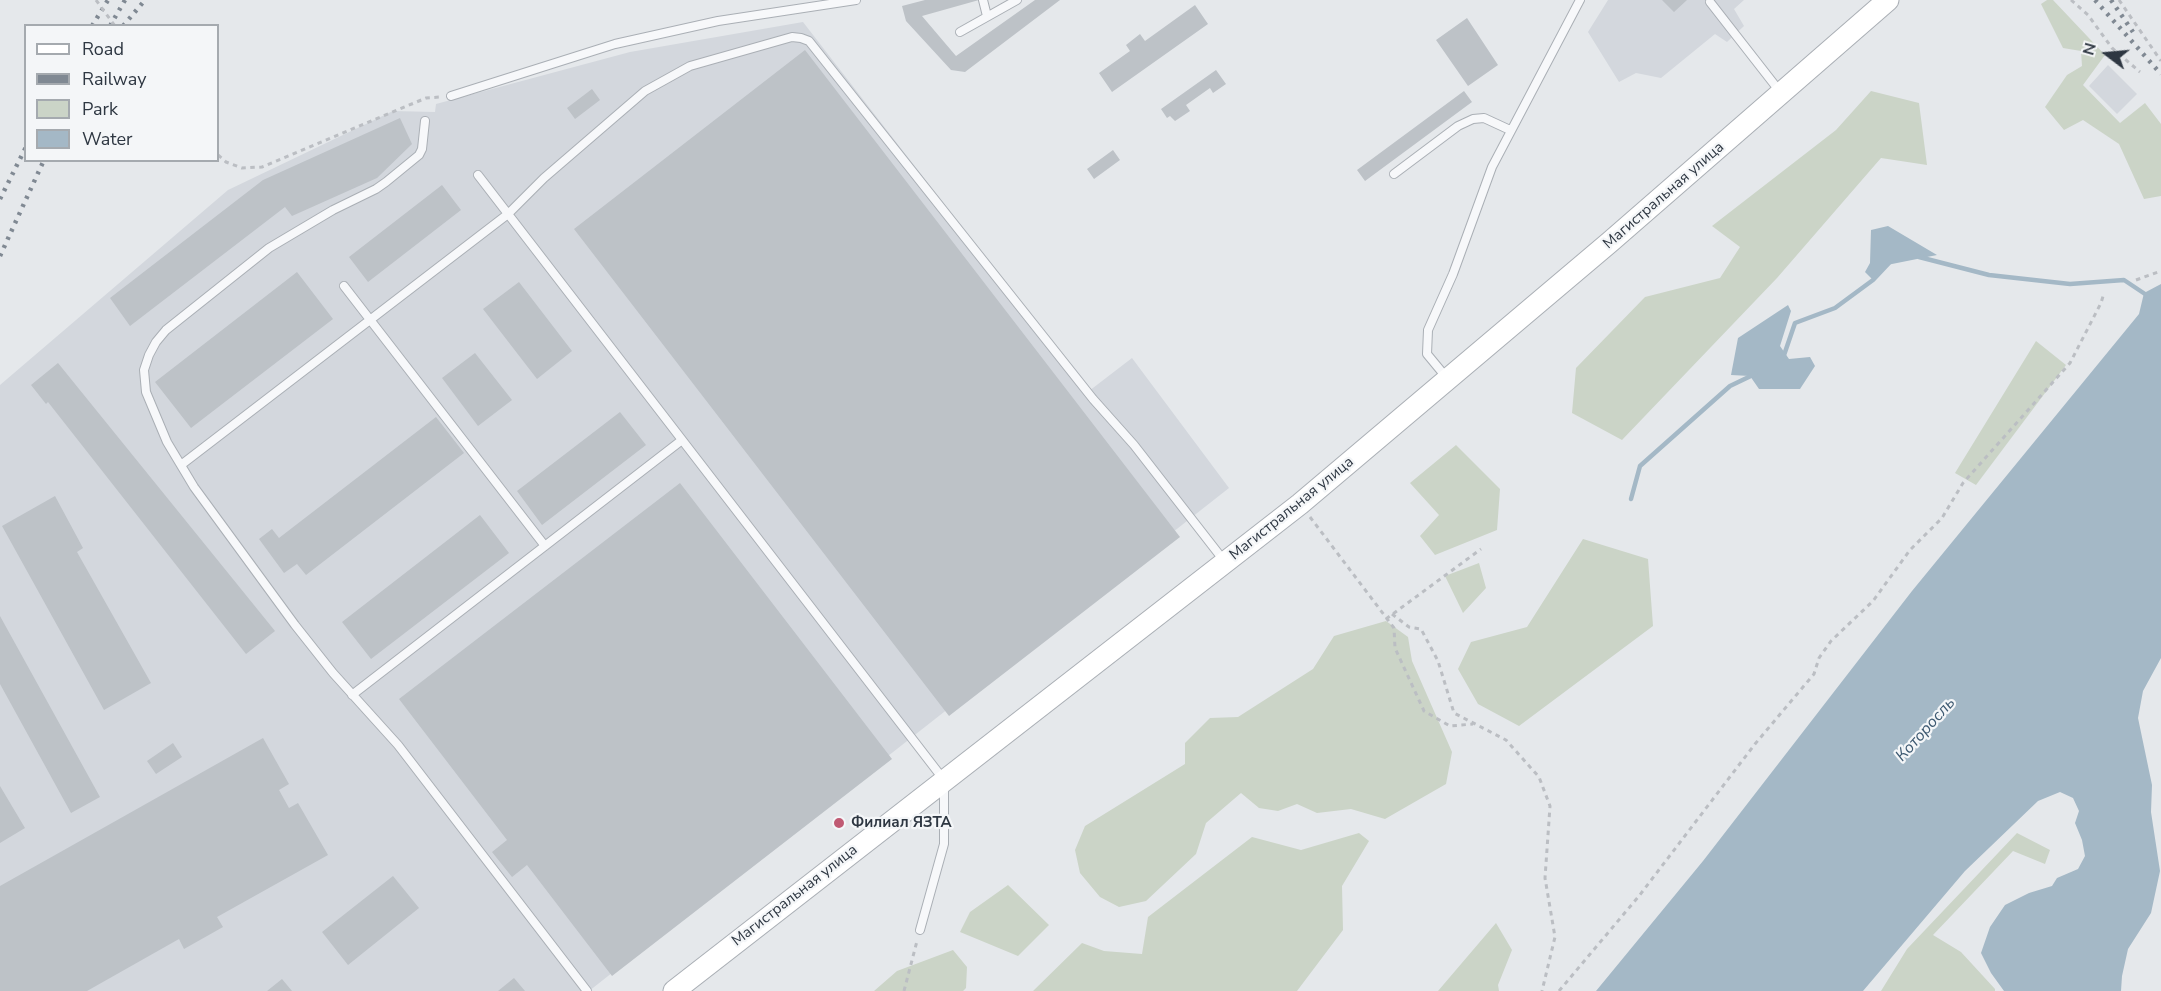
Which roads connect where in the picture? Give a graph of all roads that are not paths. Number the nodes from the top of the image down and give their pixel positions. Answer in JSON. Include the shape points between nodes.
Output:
{"nodes":[{"id":1,"x":856,"y":0,"type":"edge"},
{"id":2,"x":983,"y":0,"type":"edge"},
{"id":3,"x":1017,"y":0,"type":"edge"},
{"id":4,"x":1580,"y":0,"type":"edge"},
{"id":5,"x":1888,"y":0,"type":"edge"},
{"id":6,"x":1710,"y":2,"type":"dead end"},
{"id":7,"x":987,"y":16,"type":"junction"},
{"id":8,"x":960,"y":32,"type":"dead end"},
{"id":9,"x":1782,"y":94,"type":"junction"},
{"id":10,"x":451,"y":96,"type":"road end"},
{"id":11,"x":424,"y":121,"type":"dead end"},
{"id":12,"x":1510,"y":130,"type":"junction"},
{"id":13,"x":1394,"y":174,"type":"dead end"},
{"id":14,"x":478,"y":175,"type":"dead end"},
{"id":15,"x":508,"y":214,"type":"junction"},
{"id":16,"x":344,"y":286,"type":"dead end"},
{"id":17,"x":370,"y":320,"type":"junction"},
{"id":18,"x":1449,"y":380,"type":"junction"},
{"id":19,"x":682,"y":440,"type":"junction"},
{"id":20,"x":181,"y":465,"type":"junction"},
{"id":21,"x":545,"y":546,"type":"junction"},
{"id":22,"x":1225,"y":562,"type":"junction"},
{"id":23,"x":352,"y":695,"type":"junction"},
{"id":24,"x":944,"y":780,"type":"junction"},
{"id":25,"x":920,"y":930,"type":"road end"},
{"id":26,"x":587,"y":991,"type":"edge"},
{"id":27,"x":674,"y":991,"type":"edge"}],
"edges":[{"from":1,"to":10,"type":"lane","via":[[718,21],[615,44]]},
{"from":2,"to":7,"type":"lane"},
{"from":3,"to":7,"type":"lane"},
{"from":4,"to":12,"type":"lane"},
{"from":5,"to":9,"type":"main road","name":"Магистральная улица"},
{"from":6,"to":9,"type":"lane"},
{"from":7,"to":8,"type":"lane"},
{"from":9,"to":18,"type":"main road","name":"Магистральная улица"},
{"from":11,"to":20,"type":"lane","via":[[419,155],[376,189],[269,249],[156,342],[144,370],[146,392]]},
{"from":12,"to":13,"type":"lane","via":[[1484,118],[1473,119]]},
{"from":12,"to":18,"type":"lane","via":[[1428,330],[1426,354]]},
{"from":14,"to":15,"type":"lane"},
{"from":15,"to":17,"type":"lane"},
{"from":15,"to":19,"type":"lane"},
{"from":15,"to":22,"type":"lane","via":[[544,178],[645,91],[667,77],[690,66],[792,37],[809,41]]},
{"from":16,"to":17,"type":"lane"},
{"from":17,"to":20,"type":"lane"},
{"from":17,"to":21,"type":"lane"},
{"from":18,"to":22,"type":"main road","name":"Магистральная улица"},
{"from":19,"to":21,"type":"lane"},
{"from":19,"to":24,"type":"lane"},
{"from":20,"to":23,"type":"lane","via":[[295,625]]},
{"from":21,"to":23,"type":"lane"},
{"from":22,"to":24,"type":"main road","name":"Магистральная улица"},
{"from":23,"to":26,"type":"lane","via":[[398,745]]},
{"from":24,"to":25,"type":"lane","via":[[944,844]]},
{"from":24,"to":27,"type":"main road","name":"Магистральная улица"}]}
